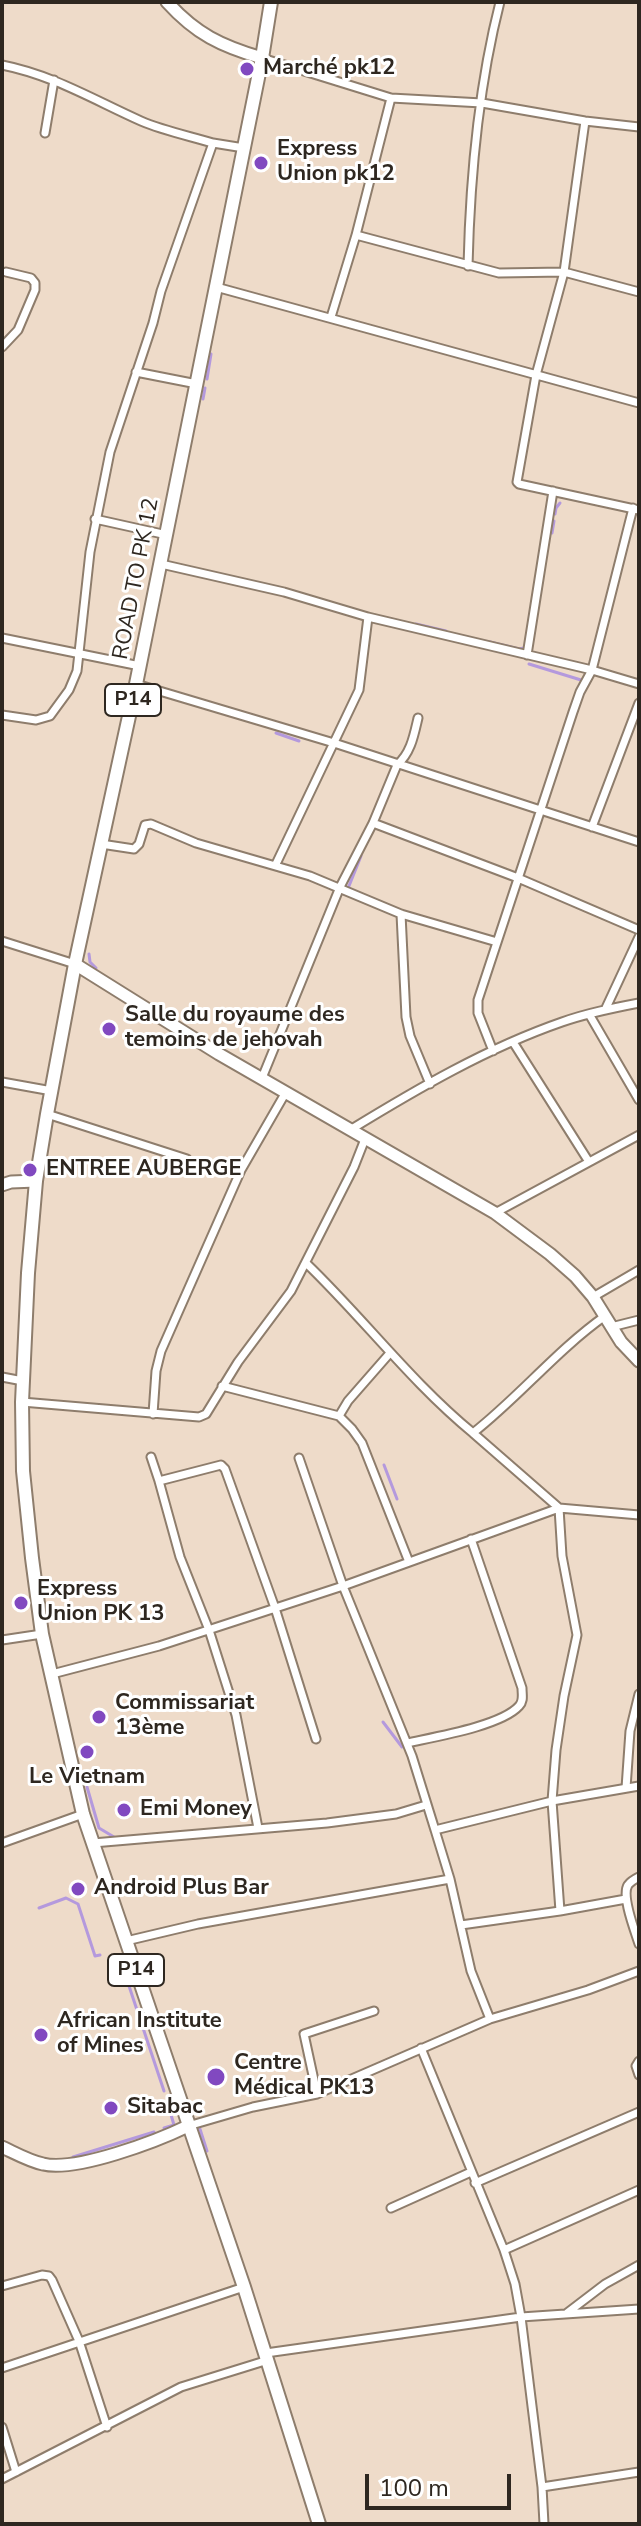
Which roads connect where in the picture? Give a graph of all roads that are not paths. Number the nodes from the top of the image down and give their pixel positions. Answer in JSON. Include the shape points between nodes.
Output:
{"nodes":[{"id":1,"x":167,"y":2,"type":"edge"},
{"id":2,"x":271,"y":2,"type":"edge"},
{"id":3,"x":500,"y":2,"type":"edge"},
{"id":4,"x":262,"y":58,"type":"junction"},
{"id":5,"x":2,"y":65,"type":"edge"},
{"id":6,"x":54,"y":80,"type":"junction"},
{"id":7,"x":391,"y":98,"type":"junction"},
{"id":8,"x":482,"y":103,"type":"junction"},
{"id":9,"x":585,"y":121,"type":"junction"},
{"id":10,"x":639,"y":127,"type":"edge"},
{"id":11,"x":45,"y":133,"type":"dead end"},
{"id":12,"x":213,"y":143,"type":"junction"},
{"id":13,"x":244,"y":148,"type":"junction"},
{"id":14,"x":356,"y":235,"type":"junction"},
{"id":15,"x":468,"y":266,"type":"junction"},
{"id":16,"x":6,"y":272,"type":"dead end"},
{"id":17,"x":564,"y":272,"type":"junction"},
{"id":18,"x":216,"y":287,"type":"junction"},
{"id":19,"x":639,"y":292,"type":"edge"},
{"id":20,"x":331,"y":317,"type":"junction"},
{"id":21,"x":2,"y":347,"type":"edge"},
{"id":22,"x":136,"y":372,"type":"junction"},
{"id":23,"x":536,"y":375,"type":"junction"},
{"id":24,"x":197,"y":384,"type":"junction"},
{"id":25,"x":639,"y":403,"type":"edge"},
{"id":26,"x":553,"y":491,"type":"junction"},
{"id":27,"x":636,"y":509,"type":"edge"},
{"id":28,"x":95,"y":519,"type":"junction"},
{"id":29,"x":167,"y":535,"type":"junction"},
{"id":30,"x":161,"y":564,"type":"junction"},
{"id":31,"x":368,"y":617,"type":"junction"},
{"id":32,"x":2,"y":638,"type":"edge"},
{"id":33,"x":80,"y":653,"type":"junction"},
{"id":34,"x":527,"y":655,"type":"junction"},
{"id":35,"x":140,"y":666,"type":"junction"},
{"id":36,"x":592,"y":670,"type":"junction"},
{"id":37,"x":136,"y":684,"type":"junction"},
{"id":38,"x":639,"y":684,"type":"edge"},
{"id":39,"x":639,"y":703,"type":"edge"},
{"id":40,"x":2,"y":715,"type":"edge"},
{"id":41,"x":418,"y":718,"type":"dead end"},
{"id":42,"x":334,"y":743,"type":"junction"},
{"id":43,"x":397,"y":765,"type":"junction"},
{"id":44,"x":539,"y":810,"type":"junction"},
{"id":45,"x":373,"y":823,"type":"junction"},
{"id":46,"x":592,"y":827,"type":"junction"},
{"id":47,"x":639,"y":842,"type":"edge"},
{"id":48,"x":101,"y":844,"type":"junction"},
{"id":49,"x":276,"y":864,"type":"junction"},
{"id":50,"x":518,"y":878,"type":"junction"},
{"id":51,"x":340,"y":887,"type":"junction"},
{"id":52,"x":401,"y":914,"type":"junction"},
{"id":53,"x":639,"y":930,"type":"edge"},
{"id":54,"x":639,"y":937,"type":"edge"},
{"id":55,"x":2,"y":941,"type":"edge"},
{"id":56,"x":497,"y":942,"type":"junction"},
{"id":57,"x":75,"y":964,"type":"junction"},
{"id":58,"x":639,"y":1003,"type":"edge"},
{"id":59,"x":605,"y":1010,"type":"junction"},
{"id":60,"x":589,"y":1014,"type":"junction"},
{"id":61,"x":513,"y":1042,"type":"junction"},
{"id":62,"x":493,"y":1051,"type":"junction"},
{"id":63,"x":262,"y":1078,"type":"junction"},
{"id":64,"x":2,"y":1082,"type":"edge"},
{"id":65,"x":430,"y":1084,"type":"junction"},
{"id":66,"x":52,"y":1091,"type":"junction"},
{"id":67,"x":286,"y":1092,"type":"junction"},
{"id":68,"x":639,"y":1100,"type":"edge"},
{"id":69,"x":47,"y":1114,"type":"junction"},
{"id":70,"x":350,"y":1130,"type":"junction"},
{"id":71,"x":639,"y":1135,"type":"edge"},
{"id":72,"x":365,"y":1139,"type":"junction"},
{"id":73,"x":187,"y":1159,"type":"dead end"},
{"id":74,"x":589,"y":1162,"type":"junction"},
{"id":75,"x":36,"y":1181,"type":"junction"},
{"id":76,"x":2,"y":1185,"type":"edge"},
{"id":77,"x":495,"y":1213,"type":"junction"},
{"id":78,"x":307,"y":1264,"type":"junction"},
{"id":79,"x":639,"y":1270,"type":"edge"},
{"id":80,"x":593,"y":1297,"type":"junction"},
{"id":81,"x":639,"y":1320,"type":"edge"},
{"id":82,"x":608,"y":1321,"type":"junction"},
{"id":83,"x":390,"y":1353,"type":"junction"},
{"id":84,"x":639,"y":1361,"type":"edge"},
{"id":85,"x":2,"y":1377,"type":"edge"},
{"id":86,"x":23,"y":1381,"type":"junction"},
{"id":87,"x":222,"y":1386,"type":"junction"},
{"id":88,"x":22,"y":1402,"type":"junction"},
{"id":89,"x":153,"y":1414,"type":"junction"},
{"id":90,"x":339,"y":1416,"type":"junction"},
{"id":91,"x":473,"y":1433,"type":"junction"},
{"id":92,"x":151,"y":1457,"type":"dead end"},
{"id":93,"x":299,"y":1458,"type":"dead end"},
{"id":94,"x":159,"y":1481,"type":"junction"},
{"id":95,"x":559,"y":1508,"type":"junction"},
{"id":96,"x":639,"y":1515,"type":"edge"},
{"id":97,"x":471,"y":1539,"type":"junction"},
{"id":98,"x":409,"y":1562,"type":"junction"},
{"id":99,"x":343,"y":1586,"type":"junction"},
{"id":100,"x":275,"y":1608,"type":"junction"},
{"id":101,"x":209,"y":1630,"type":"junction"},
{"id":102,"x":42,"y":1634,"type":"junction"},
{"id":103,"x":2,"y":1640,"type":"edge"},
{"id":104,"x":52,"y":1674,"type":"junction"},
{"id":105,"x":639,"y":1694,"type":"edge"},
{"id":106,"x":316,"y":1739,"type":"dead end"},
{"id":107,"x":407,"y":1743,"type":"junction"},
{"id":108,"x":639,"y":1786,"type":"edge"},
{"id":109,"x":626,"y":1788,"type":"junction"},
{"id":110,"x":552,"y":1801,"type":"junction"},
{"id":111,"x":426,"y":1805,"type":"junction"},
{"id":112,"x":83,"y":1814,"type":"junction"},
{"id":113,"x":258,"y":1828,"type":"junction"},
{"id":114,"x":435,"y":1830,"type":"junction"},
{"id":115,"x":2,"y":1843,"type":"edge"},
{"id":116,"x":93,"y":1843,"type":"junction"},
{"id":117,"x":639,"y":1877,"type":"edge"},
{"id":118,"x":450,"y":1879,"type":"junction"},
{"id":119,"x":626,"y":1899,"type":"junction"},
{"id":120,"x":560,"y":1911,"type":"junction"},
{"id":121,"x":461,"y":1925,"type":"junction"},
{"id":122,"x":126,"y":1941,"type":"junction"},
{"id":123,"x":639,"y":1944,"type":"edge"},
{"id":124,"x":639,"y":1971,"type":"edge"},
{"id":125,"x":374,"y":2011,"type":"dead end"},
{"id":126,"x":490,"y":2019,"type":"junction"},
{"id":127,"x":421,"y":2048,"type":"junction"},
{"id":128,"x":639,"y":2061,"type":"edge"},
{"id":129,"x":639,"y":2075,"type":"edge"},
{"id":130,"x":317,"y":2094,"type":"junction"},
{"id":131,"x":639,"y":2112,"type":"edge"},
{"id":132,"x":188,"y":2126,"type":"junction"},
{"id":133,"x":2,"y":2147,"type":"edge"},
{"id":134,"x":471,"y":2172,"type":"junction"},
{"id":135,"x":475,"y":2183,"type":"junction"},
{"id":136,"x":639,"y":2190,"type":"edge"},
{"id":137,"x":391,"y":2208,"type":"dead end"},
{"id":138,"x":504,"y":2250,"type":"junction"},
{"id":139,"x":639,"y":2265,"type":"edge"},
{"id":140,"x":2,"y":2286,"type":"edge"},
{"id":141,"x":244,"y":2287,"type":"junction"},
{"id":142,"x":639,"y":2309,"type":"edge"},
{"id":143,"x":565,"y":2314,"type":"junction"},
{"id":144,"x":521,"y":2317,"type":"junction"},
{"id":145,"x":79,"y":2341,"type":"junction"},
{"id":146,"x":267,"y":2356,"type":"junction"},
{"id":147,"x":2,"y":2368,"type":"edge"},
{"id":148,"x":2,"y":2427,"type":"edge"},
{"id":149,"x":107,"y":2427,"type":"junction"},
{"id":150,"x":16,"y":2472,"type":"junction"},
{"id":151,"x":639,"y":2472,"type":"edge"},
{"id":152,"x":2,"y":2479,"type":"edge"},
{"id":153,"x":542,"y":2487,"type":"junction"},
{"id":154,"x":319,"y":2524,"type":"edge"},
{"id":155,"x":544,"y":2524,"type":"edge"}],
"edges":[{"from":1,"to":4,"type":"street","via":[[217,43]]},
{"from":2,"to":4,"type":"main road","name":"ROAD TO PK 12","number":"P14"},
{"from":3,"to":8,"type":"street"},
{"from":4,"to":7,"type":"street"},
{"from":4,"to":13,"type":"main road","name":"ROAD TO PK 12","number":"P14"},
{"from":5,"to":6,"type":"street"},
{"from":6,"to":11,"type":"street"},
{"from":6,"to":12,"type":"street","via":[[143,122]]},
{"from":7,"to":8,"type":"street"},
{"from":7,"to":14,"type":"street"},
{"from":8,"to":9,"type":"street"},
{"from":8,"to":15,"type":"street"},
{"from":9,"to":10,"type":"street"},
{"from":9,"to":17,"type":"street"},
{"from":12,"to":13,"type":"street"},
{"from":12,"to":22,"type":"street"},
{"from":13,"to":18,"type":"main road","name":"ROAD TO PK 12","number":"P14"},
{"from":14,"to":15,"type":"street"},
{"from":14,"to":20,"type":"street"},
{"from":15,"to":17,"type":"street","via":[[509,274]]},
{"from":16,"to":21,"type":"street","via":[[31,278],[35,290],[18,330]]},
{"from":17,"to":19,"type":"street"},
{"from":17,"to":23,"type":"street"},
{"from":18,"to":20,"type":"street"},
{"from":18,"to":24,"type":"main road","name":"ROAD TO PK 12","number":"P14"},
{"from":20,"to":23,"type":"street"},
{"from":22,"to":24,"type":"street"},
{"from":22,"to":28,"type":"street"},
{"from":23,"to":25,"type":"street"},
{"from":23,"to":26,"type":"street","via":[[516,478],[519,484]]},
{"from":24,"to":29,"type":"main road","name":"ROAD TO PK 12","number":"P14"},
{"from":26,"to":27,"type":"street"},
{"from":26,"to":34,"type":"street"},
{"from":27,"to":36,"type":"street"},
{"from":28,"to":29,"type":"street"},
{"from":28,"to":33,"type":"street"},
{"from":29,"to":30,"type":"main road","name":"ROAD TO PK 12","number":"P14"},
{"from":30,"to":31,"type":"street"},
{"from":30,"to":35,"type":"main road","name":"ROAD TO PK 12","number":"P14"},
{"from":31,"to":34,"type":"street"},
{"from":31,"to":42,"type":"street","via":[[359,690]]},
{"from":32,"to":33,"type":"street"},
{"from":33,"to":35,"type":"street"},
{"from":33,"to":40,"type":"street","via":[[69,690],[50,716],[36,720]]},
{"from":34,"to":36,"type":"street"},
{"from":35,"to":37,"type":"main road","name":"ROAD TO PK 12","number":"P14"},
{"from":36,"to":38,"type":"street"},
{"from":36,"to":44,"type":"street"},
{"from":37,"to":42,"type":"street"},
{"from":37,"to":48,"type":"main road","name":"ROAD TO PK 12","number":"P14"},
{"from":39,"to":46,"type":"street"},
{"from":41,"to":43,"type":"street","via":[[410,748]]},
{"from":42,"to":43,"type":"street"},
{"from":42,"to":49,"type":"street"},
{"from":43,"to":44,"type":"street"},
{"from":43,"to":45,"type":"street"},
{"from":44,"to":46,"type":"street"},
{"from":44,"to":50,"type":"street"},
{"from":45,"to":50,"type":"street"},
{"from":45,"to":51,"type":"street"},
{"from":46,"to":47,"type":"street"},
{"from":48,"to":49,"type":"street","via":[[134,849],[145,825],[151,824],[196,843]]},
{"from":48,"to":57,"type":"main road","name":"ROAD TO PK 12","number":"P14"},
{"from":49,"to":51,"type":"street"},
{"from":50,"to":53,"type":"street"},
{"from":50,"to":56,"type":"street"},
{"from":51,"to":52,"type":"street"},
{"from":51,"to":63,"type":"street"},
{"from":52,"to":56,"type":"street"},
{"from":52,"to":65,"type":"street","via":[[408,1027]]},
{"from":54,"to":59,"type":"street"},
{"from":55,"to":57,"type":"street"},
{"from":56,"to":62,"type":"street","via":[[478,1000]]},
{"from":57,"to":63,"type":"street"},
{"from":57,"to":66,"type":"main road","name":"ROAD TO PK 12","number":"P14"},
{"from":58,"to":59,"type":"street"},
{"from":59,"to":60,"type":"street"},
{"from":60,"to":61,"type":"street"},
{"from":60,"to":68,"type":"street"},
{"from":61,"to":62,"type":"street"},
{"from":61,"to":74,"type":"street"},
{"from":62,"to":65,"type":"street"},
{"from":63,"to":67,"type":"street"},
{"from":64,"to":66,"type":"street"},
{"from":65,"to":70,"type":"street"},
{"from":66,"to":69,"type":"main road","name":"ROAD TO PK 12","number":"P14"},
{"from":67,"to":70,"type":"street"},
{"from":67,"to":89,"type":"street","via":[[241,1170],[161,1351]]},
{"from":69,"to":73,"type":"street"},
{"from":69,"to":75,"type":"main road","name":"ROAD TO PK 12","number":"P14"},
{"from":70,"to":72,"type":"street"},
{"from":71,"to":74,"type":"street"},
{"from":72,"to":77,"type":"street"},
{"from":72,"to":78,"type":"street"},
{"from":74,"to":77,"type":"street"},
{"from":75,"to":76,"type":"street"},
{"from":75,"to":86,"type":"main road","name":"ROAD TO PK 12","number":"P14"},
{"from":77,"to":80,"type":"street","via":[[550,1254]]},
{"from":78,"to":83,"type":"street"},
{"from":78,"to":87,"type":"street"},
{"from":79,"to":80,"type":"street"},
{"from":80,"to":82,"type":"street"},
{"from":81,"to":82,"type":"street"},
{"from":82,"to":84,"type":"street"},
{"from":82,"to":91,"type":"street","via":[[580,1336]]},
{"from":83,"to":90,"type":"street"},
{"from":83,"to":91,"type":"street"},
{"from":85,"to":86,"type":"street"},
{"from":86,"to":88,"type":"main road","name":"ROAD TO PK 12","number":"P14"},
{"from":87,"to":89,"type":"street","via":[[211,1408],[199,1417]]},
{"from":87,"to":90,"type":"street"},
{"from":88,"to":89,"type":"street"},
{"from":88,"to":102,"type":"main road","number":"P14","via":[[23,1471]]},
{"from":90,"to":98,"type":"street","via":[[362,1443]]},
{"from":91,"to":95,"type":"street"},
{"from":92,"to":94,"type":"street"},
{"from":93,"to":99,"type":"street"},
{"from":94,"to":100,"type":"street","via":[[223,1466]]},
{"from":94,"to":101,"type":"street","via":[[180,1557]]},
{"from":95,"to":96,"type":"street"},
{"from":95,"to":97,"type":"street"},
{"from":95,"to":110,"type":"street","via":[[577,1635]]},
{"from":97,"to":98,"type":"street"},
{"from":97,"to":107,"type":"street","via":[[523,1700],[487,1723]]},
{"from":98,"to":99,"type":"street"},
{"from":99,"to":100,"type":"street"},
{"from":99,"to":107,"type":"street"},
{"from":100,"to":101,"type":"street"},
{"from":100,"to":106,"type":"street"},
{"from":101,"to":104,"type":"street"},
{"from":101,"to":113,"type":"street","via":[[236,1715]]},
{"from":102,"to":103,"type":"street"},
{"from":102,"to":104,"type":"main road","number":"P14"},
{"from":104,"to":112,"type":"main road","number":"P14"},
{"from":105,"to":109,"type":"street"},
{"from":107,"to":111,"type":"street"},
{"from":108,"to":109,"type":"street"},
{"from":109,"to":110,"type":"street"},
{"from":110,"to":114,"type":"street"},
{"from":110,"to":120,"type":"street"},
{"from":111,"to":113,"type":"street","via":[[396,1814]]},
{"from":111,"to":114,"type":"street"},
{"from":112,"to":115,"type":"street"},
{"from":112,"to":116,"type":"main road","number":"P14"},
{"from":113,"to":116,"type":"street"},
{"from":114,"to":118,"type":"street"},
{"from":116,"to":122,"type":"main road","number":"P14"},
{"from":117,"to":119,"type":"street","via":[[629,1883]]},
{"from":118,"to":121,"type":"street"},
{"from":118,"to":122,"type":"street"},
{"from":119,"to":120,"type":"street"},
{"from":119,"to":123,"type":"street"},
{"from":120,"to":121,"type":"street"},
{"from":121,"to":126,"type":"street","via":[[471,1971]]},
{"from":122,"to":132,"type":"main road","number":"P14"},
{"from":124,"to":126,"type":"street"},
{"from":125,"to":130,"type":"street","via":[[304,2034]]},
{"from":126,"to":127,"type":"street"},
{"from":127,"to":130,"type":"street"},
{"from":127,"to":134,"type":"street"},
{"from":128,"to":129,"type":"street"},
{"from":130,"to":132,"type":"street"},
{"from":131,"to":135,"type":"street"},
{"from":132,"to":133,"type":"street","via":[[68,2165],[44,2165]]},
{"from":132,"to":141,"type":"main road","number":"P14"},
{"from":134,"to":135,"type":"street"},
{"from":134,"to":137,"type":"street"},
{"from":135,"to":138,"type":"street"},
{"from":136,"to":138,"type":"street"},
{"from":138,"to":144,"type":"street"},
{"from":139,"to":143,"type":"street"},
{"from":140,"to":145,"type":"street","via":[[49,2276]]},
{"from":141,"to":145,"type":"street"},
{"from":141,"to":146,"type":"main road","number":"P14"},
{"from":142,"to":143,"type":"street"},
{"from":143,"to":144,"type":"street"},
{"from":144,"to":146,"type":"street"},
{"from":144,"to":153,"type":"street"},
{"from":145,"to":147,"type":"street"},
{"from":145,"to":149,"type":"street"},
{"from":146,"to":149,"type":"street","via":[[181,2387]]},
{"from":146,"to":154,"type":"main road","number":"P14"},
{"from":148,"to":150,"type":"street"},
{"from":149,"to":150,"type":"street"},
{"from":150,"to":152,"type":"street"},
{"from":151,"to":153,"type":"street"},
{"from":153,"to":155,"type":"street"}]}
